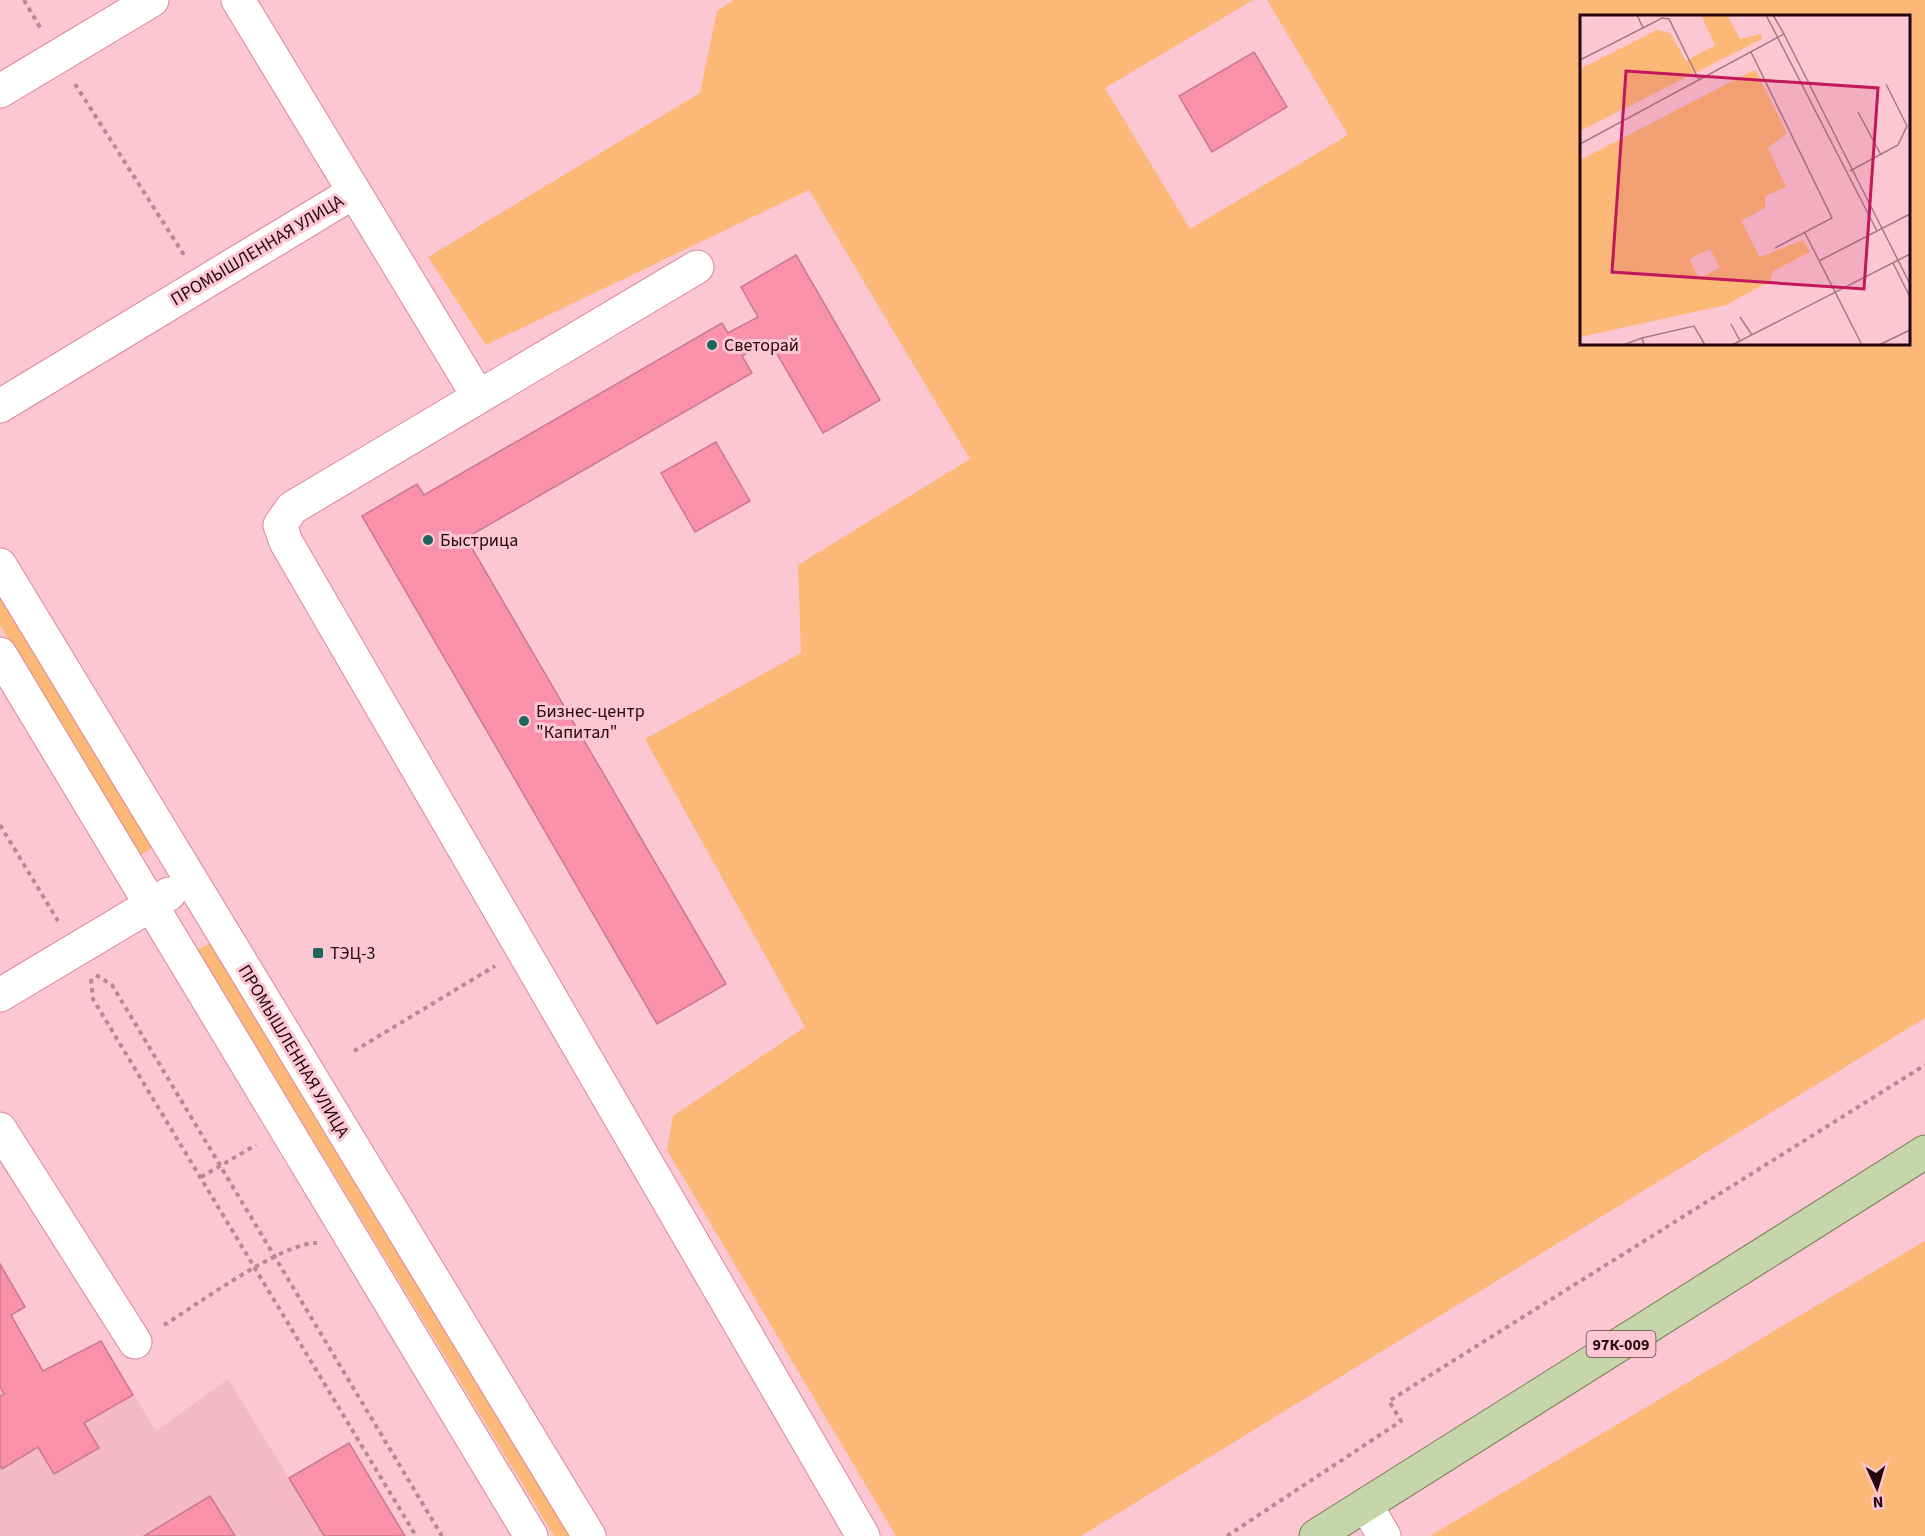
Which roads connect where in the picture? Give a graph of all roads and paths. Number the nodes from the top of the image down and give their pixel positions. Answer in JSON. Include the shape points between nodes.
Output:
{"nodes":[{"id":1,"x":24,"y":0,"type":"edge"},
{"id":2,"x":152,"y":0,"type":"edge"},
{"id":3,"x":238,"y":0,"type":"edge"},
{"id":4,"x":57,"y":57,"type":"junction"},
{"id":5,"x":0,"y":91,"type":"edge"},
{"id":6,"x":354,"y":192,"type":"junction"},
{"id":7,"x":697,"y":267,"type":"dead end"},
{"id":8,"x":203,"y":283,"type":"junction"},
{"id":9,"x":478,"y":396,"type":"junction"},
{"id":10,"x":0,"y":406,"type":"edge"},
{"id":11,"x":0,"y":565,"type":"edge"},
{"id":12,"x":0,"y":654,"type":"edge"},
{"id":13,"x":0,"y":825,"type":"edge"},
{"id":14,"x":191,"y":881,"type":"junction"},
{"id":15,"x":151,"y":904,"type":"junction"},
{"id":16,"x":61,"y":924,"type":"dead end"},
{"id":17,"x":521,"y":950,"type":"junction"},
{"id":18,"x":0,"y":995,"type":"edge"},
{"id":19,"x":354,"y":1051,"type":"dead end"},
{"id":20,"x":1925,"y":1065,"type":"edge"},
{"id":21,"x":0,"y":1128,"type":"edge"},
{"id":22,"x":260,"y":1143,"type":"dead end"},
{"id":23,"x":1925,"y":1152,"type":"edge"},
{"id":24,"x":220,"y":1165,"type":"junction"},
{"id":25,"x":201,"y":1177,"type":"junction"},
{"id":26,"x":305,"y":1243,"type":"dead end"},
{"id":27,"x":275,"y":1257,"type":"junction"},
{"id":28,"x":256,"y":1269,"type":"junction"},
{"id":29,"x":135,"y":1342,"type":"joint"},
{"id":30,"x":1366,"y":1505,"type":"junction"},
{"id":31,"x":416,"y":1536,"type":"edge"},
{"id":32,"x":442,"y":1536,"type":"edge"},
{"id":33,"x":531,"y":1536,"type":"edge"},
{"id":34,"x":589,"y":1536,"type":"edge"},
{"id":35,"x":863,"y":1536,"type":"edge"},
{"id":36,"x":1227,"y":1536,"type":"edge"},
{"id":37,"x":1316,"y":1536,"type":"edge"},
{"id":38,"x":1384,"y":1536,"type":"edge"}],
"edges":[{"from":1,"to":4,"type":"path"},
{"from":2,"to":4,"type":"street"},
{"from":3,"to":6,"type":"street","name":"ПРОМЫШЛЕННАЯ УЛИЦА"},
{"from":4,"to":5,"type":"street"},
{"from":4,"to":8,"type":"path"},
{"from":6,"to":8,"type":"street","name":"ПРОМЫШЛЕННАЯ УЛИЦА"},
{"from":6,"to":9,"type":"street"},
{"from":7,"to":9,"type":"street"},
{"from":8,"to":10,"type":"street","name":"ПРОМЫШЛЕННАЯ УЛИЦА"},
{"from":9,"to":17,"type":"street","via":[[292,508],[280,525],[286,542]]},
{"from":11,"to":14,"type":"street","name":"ПРОМЫШЛЕННАЯ УЛИЦА"},
{"from":12,"to":15,"type":"street"},
{"from":13,"to":16,"type":"path"},
{"from":14,"to":15,"type":"street"},
{"from":14,"to":34,"type":"street","name":"ПРОМЫШЛЕННАЯ УЛИЦА"},
{"from":15,"to":18,"type":"street"},
{"from":15,"to":33,"type":"street"},
{"from":17,"to":19,"type":"path"},
{"from":17,"to":35,"type":"street"},
{"from":20,"to":36,"type":"path","via":[[1389,1401],[1401,1421]]},
{"from":21,"to":29,"type":"street"},
{"from":22,"to":24,"type":"path"},
{"from":23,"to":30,"type":"main road","number":"97К-009"},
{"from":24,"to":25,"type":"path"},
{"from":24,"to":25,"type":"path","via":[[112,985],[90,972],[93,999]]},
{"from":24,"to":27,"type":"path"},
{"from":25,"to":28,"type":"path"},
{"from":26,"to":27,"type":"path"},
{"from":27,"to":28,"type":"path"},
{"from":27,"to":32,"type":"path"},
{"from":28,"to":29,"type":"path"},
{"from":28,"to":31,"type":"path"},
{"from":30,"to":37,"type":"main road","number":"97К-009"},
{"from":30,"to":38,"type":"street"}]}
